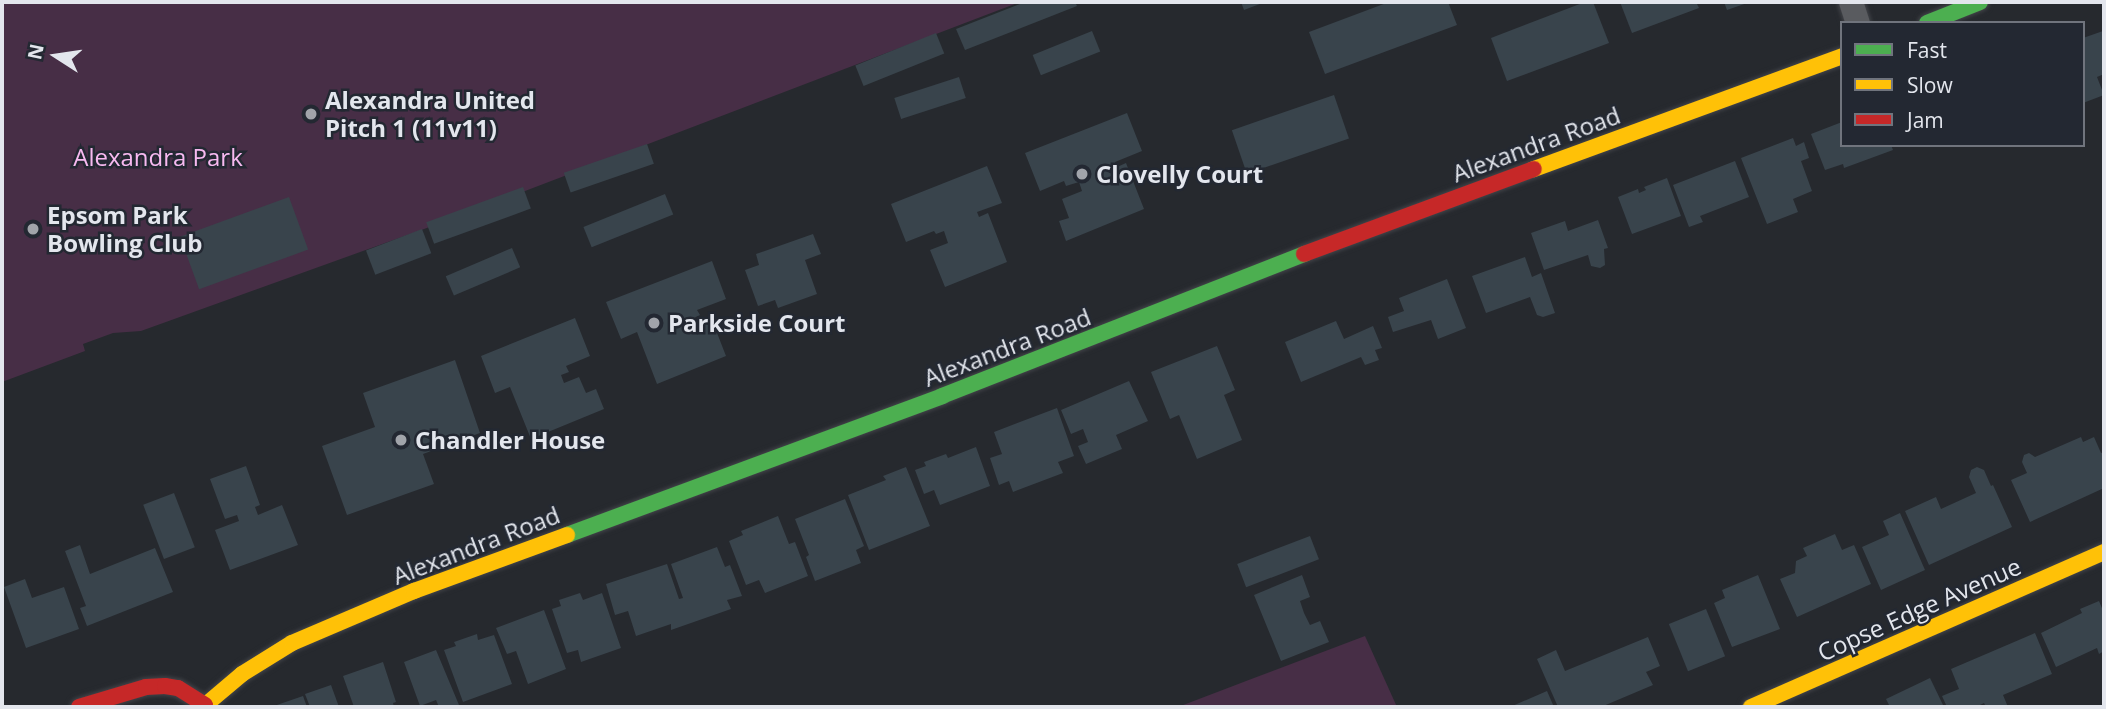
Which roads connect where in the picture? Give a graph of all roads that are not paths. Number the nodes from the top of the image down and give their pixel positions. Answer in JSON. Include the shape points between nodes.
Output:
{"nodes":[{"id":1,"x":1851,"y":2,"type":"edge"},
{"id":2,"x":1980,"y":2,"type":"edge"},
{"id":3,"x":1857,"y":21,"type":"edge"},
{"id":4,"x":1932,"y":21,"type":"edge"},
{"id":5,"x":1840,"y":57,"type":"edge"},
{"id":6,"x":2104,"y":552,"type":"edge"},
{"id":7,"x":204,"y":706,"type":"edge"},
{"id":8,"x":79,"y":707,"type":"edge"},
{"id":9,"x":1751,"y":707,"type":"edge"}],
"edges":[{"from":1,"to":3,"type":"street"},
{"from":2,"to":4,"type":"main road"},
{"from":5,"to":7,"type":"main road","name":"Alexandra Road","via":[[414,591],[292,643],[242,674]]},
{"from":6,"to":9,"type":"main road","name":"Copse Edge Avenue"},
{"from":7,"to":8,"type":"main road","via":[[178,688],[165,686],[146,687]]}]}
